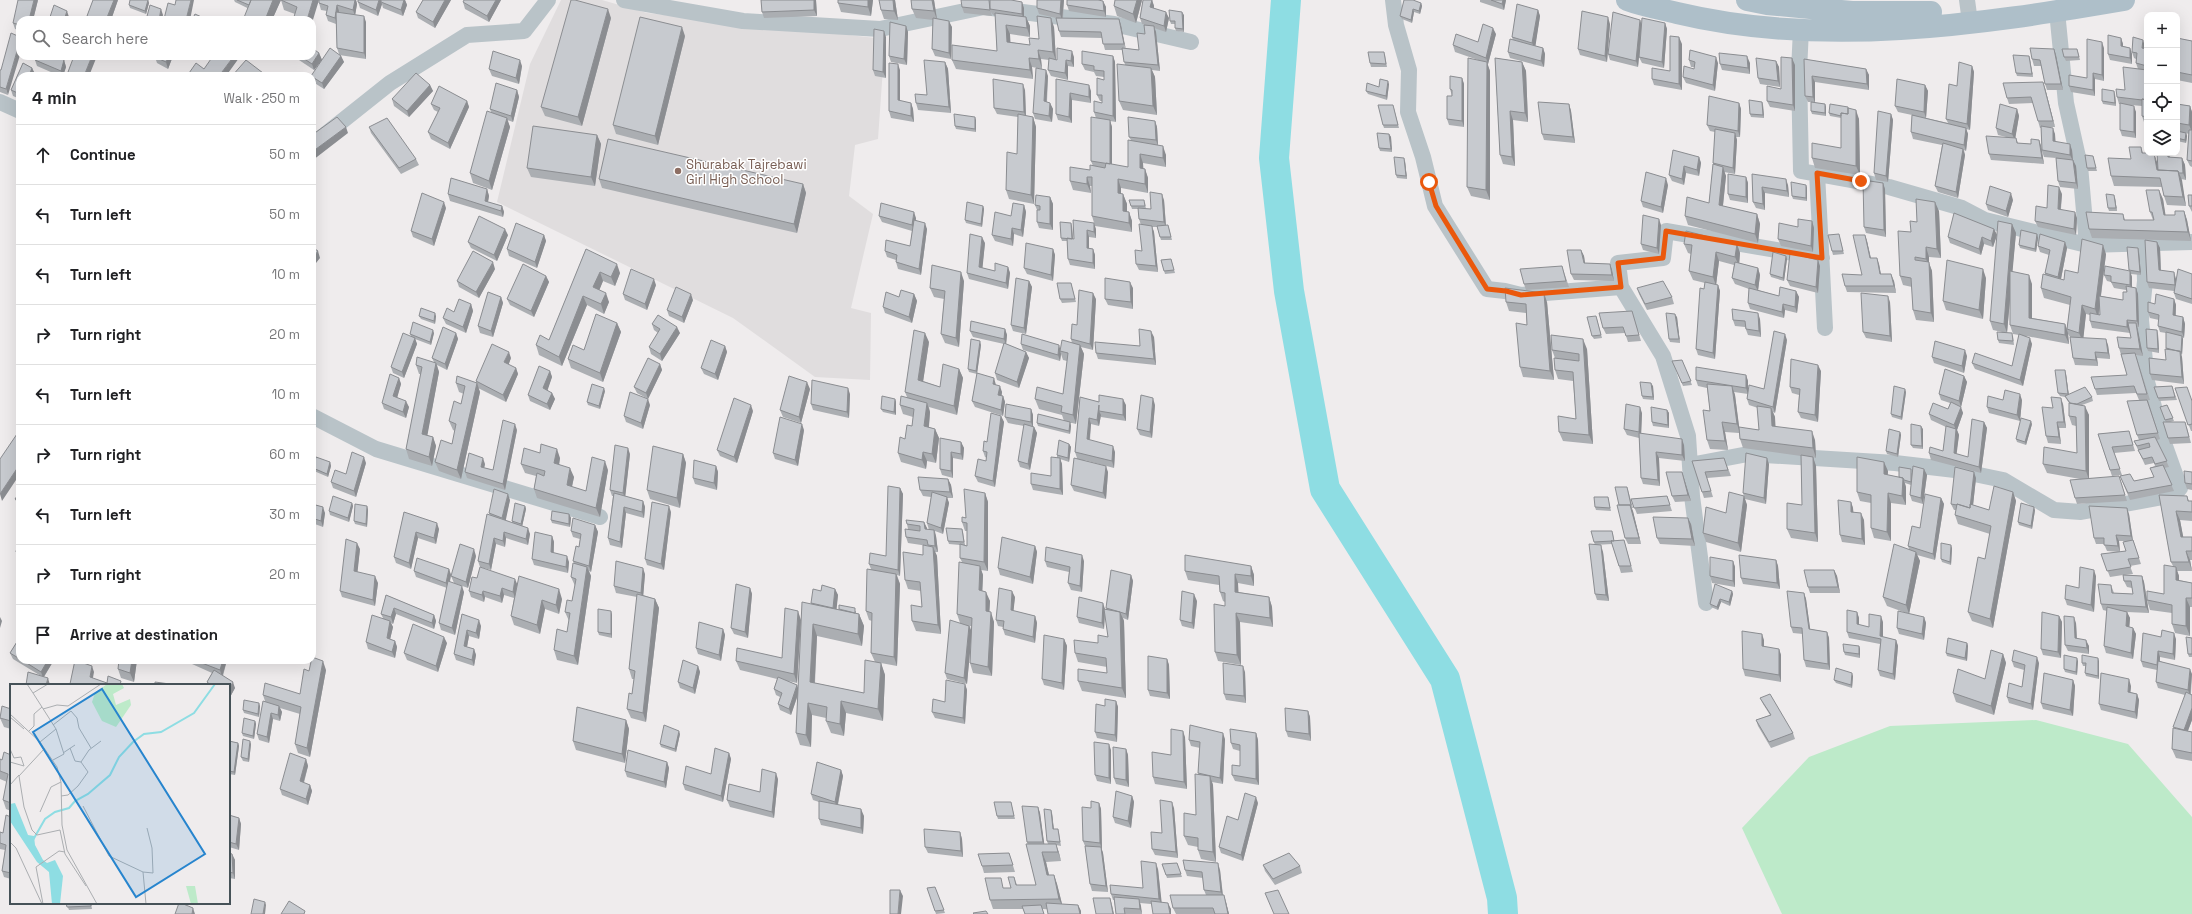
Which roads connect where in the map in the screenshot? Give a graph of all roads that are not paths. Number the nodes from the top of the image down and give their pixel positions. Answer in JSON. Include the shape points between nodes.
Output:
{"nodes":[{"id":1,"x":548,"y":0,"type":"edge"},
{"id":2,"x":624,"y":0,"type":"edge"},
{"id":3,"x":1393,"y":0,"type":"edge"},
{"id":4,"x":1627,"y":0,"type":"edge"},
{"id":5,"x":1747,"y":0,"type":"edge"},
{"id":6,"x":2030,"y":0,"type":"edge"},
{"id":7,"x":2124,"y":0,"type":"edge"},
{"id":8,"x":1968,"y":10,"type":"edge"},
{"id":9,"x":2057,"y":11,"type":"junction"},
{"id":10,"x":1801,"y":29,"type":"junction"},
{"id":11,"x":1191,"y":42,"type":"dead end"},
{"id":12,"x":0,"y":102,"type":"edge"},
{"id":13,"x":16,"y":109,"type":"edge"},
{"id":14,"x":316,"y":142,"type":"edge"},
{"id":15,"x":1817,"y":173,"type":"junction"},
{"id":16,"x":2192,"y":242,"type":"edge"},
{"id":17,"x":2144,"y":243,"type":"junction"},
{"id":18,"x":2087,"y":245,"type":"junction"},
{"id":19,"x":1822,"y":258,"type":"junction"},
{"id":20,"x":1621,"y":287,"type":"junction"},
{"id":21,"x":1825,"y":328,"type":"dead end"},
{"id":22,"x":316,"y":418,"type":"edge"},
{"id":23,"x":1690,"y":465,"type":"junction"},
{"id":24,"x":600,"y":517,"type":"dead end"},
{"id":25,"x":1706,"y":603,"type":"dead end"}],
"edges":[{"from":1,"to":14,"type":"street","via":[[524,31],[467,35],[390,82]]},
{"from":2,"to":11,"type":"street","via":[[743,21],[880,29],[984,6],[1114,24]]},
{"from":3,"to":20,"type":"street","via":[[1396,25],[1409,70],[1408,112],[1436,206],[1487,289],[1521,295]]},
{"from":4,"to":10,"type":"main road","via":[[1717,22]]},
{"from":5,"to":8,"type":"main road","via":[[1852,12],[1920,14]]},
{"from":6,"to":8,"type":"main road"},
{"from":7,"to":9,"type":"main road"},
{"from":8,"to":9,"type":"main road"},
{"from":8,"to":10,"type":"main road","via":[[1886,30]]},
{"from":9,"to":18,"type":"street","via":[[2066,103],[2080,166]]},
{"from":10,"to":15,"type":"street","via":[[1801,171]]},
{"from":12,"to":13,"type":"street"},
{"from":15,"to":18,"type":"street","via":[[1889,187],[1962,208],[1986,220]]},
{"from":15,"to":19,"type":"street"},
{"from":16,"to":17,"type":"street"},
{"from":17,"to":18,"type":"street"},
{"from":17,"to":23,"type":"street","via":[[2141,320],[2147,382],[2180,488],[2174,494],[2070,512],[2054,510],[2003,480],[1956,470],[1748,454]]},
{"from":19,"to":20,"type":"street","via":[[1666,231],[1663,258],[1618,263]]},
{"from":19,"to":21,"type":"street"},
{"from":20,"to":23,"type":"street","via":[[1663,356],[1688,436]]},
{"from":22,"to":24,"type":"street","via":[[376,449]]},
{"from":23,"to":25,"type":"street"}]}
